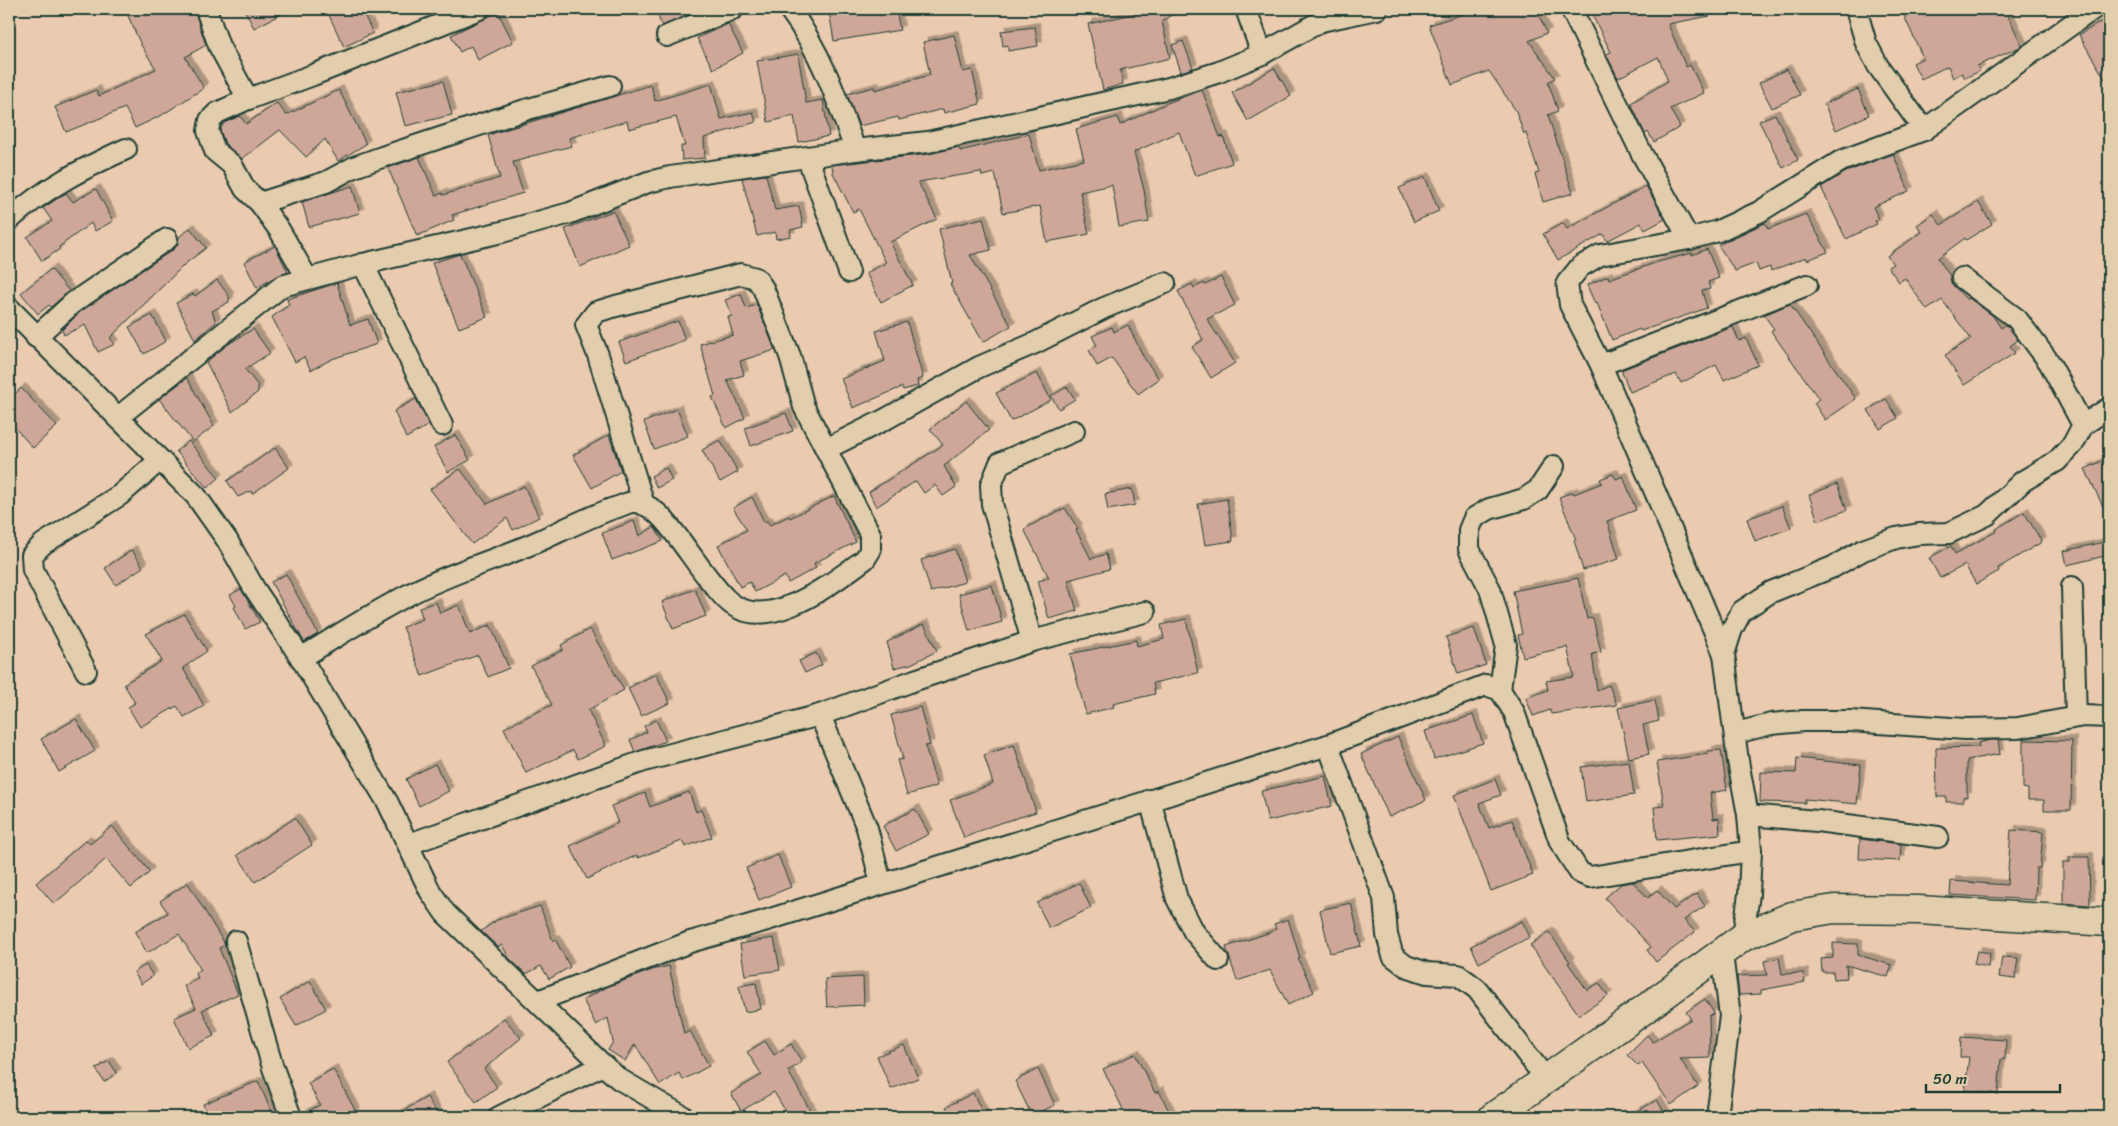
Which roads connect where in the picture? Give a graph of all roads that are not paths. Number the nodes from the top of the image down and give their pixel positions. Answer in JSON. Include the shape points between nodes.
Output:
{"nodes":[{"id":1,"x":206,"y":9,"type":"edge"},
{"id":2,"x":479,"y":9,"type":"edge"},
{"id":3,"x":734,"y":9,"type":"edge"},
{"id":4,"x":789,"y":9,"type":"edge"},
{"id":5,"x":1246,"y":9,"type":"edge"},
{"id":6,"x":1376,"y":9,"type":"edge"},
{"id":7,"x":1572,"y":9,"type":"edge"},
{"id":8,"x":1856,"y":9,"type":"edge"},
{"id":9,"x":2093,"y":9,"type":"edge"},
{"id":10,"x":668,"y":36,"type":"dead end"},
{"id":11,"x":1262,"y":54,"type":"junction"},
{"id":12,"x":610,"y":86,"type":"dead end"},
{"id":13,"x":248,"y":99,"type":"junction"},
{"id":14,"x":1924,"y":130,"type":"junction"},
{"id":15,"x":126,"y":149,"type":"dead end"},
{"id":16,"x":855,"y":150,"type":"junction"},
{"id":17,"x":808,"y":158,"type":"junction"},
{"id":18,"x":260,"y":203,"type":"junction"},
{"id":19,"x":9,"y":220,"type":"edge"},
{"id":20,"x":167,"y":239,"type":"dead end"},
{"id":21,"x":1690,"y":239,"type":"junction"},
{"id":22,"x":363,"y":264,"type":"junction"},
{"id":23,"x":849,"y":272,"type":"dead end"},
{"id":24,"x":307,"y":278,"type":"junction"},
{"id":25,"x":1962,"y":278,"type":"dead end"},
{"id":26,"x":1165,"y":283,"type":"dead end"},
{"id":27,"x":1807,"y":285,"type":"dead end"},
{"id":28,"x":9,"y":308,"type":"edge"},
{"id":29,"x":36,"y":337,"type":"junction"},
{"id":30,"x":1601,"y":365,"type":"junction"},
{"id":31,"x":2109,"y":408,"type":"edge"},
{"id":32,"x":117,"y":418,"type":"junction"},
{"id":33,"x":442,"y":425,"type":"dead end"},
{"id":34,"x":2083,"y":425,"type":"junction"},
{"id":35,"x":1074,"y":432,"type":"dead end"},
{"id":36,"x":826,"y":449,"type":"junction"},
{"id":37,"x":160,"y":460,"type":"junction"},
{"id":38,"x":1554,"y":466,"type":"dead end"},
{"id":39,"x":644,"y":505,"type":"junction"},
{"id":40,"x":2072,"y":587,"type":"dead end"},
{"id":41,"x":1145,"y":612,"type":"dead end"},
{"id":42,"x":1032,"y":641,"type":"junction"},
{"id":43,"x":1724,"y":654,"type":"junction"},
{"id":44,"x":301,"y":658,"type":"junction"},
{"id":45,"x":86,"y":671,"type":"dead end"},
{"id":46,"x":1500,"y":690,"type":"junction"},
{"id":47,"x":820,"y":715,"type":"junction"},
{"id":48,"x":2109,"y":716,"type":"edge"},
{"id":49,"x":2076,"y":717,"type":"junction"},
{"id":50,"x":1736,"y":733,"type":"junction"},
{"id":51,"x":1328,"y":745,"type":"junction"},
{"id":52,"x":1150,"y":800,"type":"junction"},
{"id":53,"x":1748,"y":815,"type":"junction"},
{"id":54,"x":1938,"y":837,"type":"dead end"},
{"id":55,"x":409,"y":844,"type":"junction"},
{"id":56,"x":1751,"y":851,"type":"junction"},
{"id":57,"x":881,"y":883,"type":"junction"},
{"id":58,"x":2109,"y":922,"type":"edge"},
{"id":59,"x":236,"y":940,"type":"dead end"},
{"id":60,"x":1732,"y":945,"type":"junction"},
{"id":61,"x":1218,"y":960,"type":"dead end"},
{"id":62,"x":538,"y":1001,"type":"junction"},
{"id":63,"x":603,"y":1065,"type":"junction"},
{"id":64,"x":1546,"y":1079,"type":"junction"},
{"id":65,"x":291,"y":1117,"type":"edge"},
{"id":66,"x":499,"y":1117,"type":"edge"},
{"id":67,"x":684,"y":1117,"type":"edge"},
{"id":68,"x":1493,"y":1117,"type":"edge"},
{"id":69,"x":1717,"y":1117,"type":"edge"}],
"edges":[{"from":1,"to":13,"type":"street","via":[[219,46]]},
{"from":2,"to":13,"type":"street"},
{"from":3,"to":10,"type":"street"},
{"from":4,"to":16,"type":"street","via":[[832,84]]},
{"from":5,"to":11,"type":"street"},
{"from":6,"to":11,"type":"street","via":[[1320,21]]},
{"from":7,"to":21,"type":"street","via":[[1642,154]]},
{"from":8,"to":14,"type":"street","via":[[1866,42],[1878,66]]},
{"from":9,"to":14,"type":"street"},
{"from":11,"to":16,"type":"street","via":[[1169,88],[928,142]]},
{"from":12,"to":18,"type":"street","via":[[382,157],[326,182]]},
{"from":13,"to":18,"type":"street","via":[[217,113],[210,120],[208,131],[215,151],[232,165],[245,189]]},
{"from":14,"to":21,"type":"street","via":[[1841,161],[1759,212]]},
{"from":15,"to":19,"type":"street","via":[[53,185]]},
{"from":16,"to":17,"type":"street"},
{"from":17,"to":22,"type":"street","via":[[648,182],[570,213]]},
{"from":17,"to":23,"type":"street"},
{"from":18,"to":24,"type":"street"},
{"from":20,"to":29,"type":"street","via":[[74,302]]},
{"from":21,"to":30,"type":"street","via":[[1600,255],[1580,267],[1567,283],[1570,305]]},
{"from":22,"to":24,"type":"street"},
{"from":22,"to":33,"type":"street"},
{"from":24,"to":32,"type":"street","via":[[282,286]]},
{"from":25,"to":34,"type":"street","via":[[2017,319],[2049,362]]},
{"from":26,"to":36,"type":"street","via":[[979,367]]},
{"from":27,"to":30,"type":"street"},
{"from":28,"to":29,"type":"street"},
{"from":29,"to":32,"type":"street"},
{"from":30,"to":43,"type":"street"},
{"from":31,"to":34,"type":"street"},
{"from":32,"to":37,"type":"street"},
{"from":34,"to":43,"type":"street","via":[[2073,444],[2056,461],[2023,481],[1987,515],[1949,533],[1896,538],[1863,550],[1834,567],[1779,588],[1753,603],[1742,612],[1732,629]]},
{"from":35,"to":42,"type":"street","via":[[1000,463],[991,485],[992,504]]},
{"from":36,"to":39,"type":"street","via":[[870,534],[870,551],[865,559],[831,584],[786,608],[764,611],[737,608],[725,598],[676,533]]},
{"from":36,"to":39,"type":"street","via":[[804,407],[790,356],[756,278],[741,274],[596,312],[586,325]]},
{"from":37,"to":44,"type":"street","via":[[196,496],[228,540],[254,588]]},
{"from":37,"to":45,"type":"street","via":[[120,495],[43,544],[32,555],[33,570]]},
{"from":38,"to":46,"type":"street","via":[[1538,490],[1524,499],[1489,509],[1474,518],[1469,530],[1469,549],[1490,589],[1506,645]]},
{"from":39,"to":44,"type":"street","via":[[633,502],[459,572],[408,595]]},
{"from":40,"to":49,"type":"street"},
{"from":41,"to":42,"type":"street"},
{"from":42,"to":47,"type":"street"},
{"from":43,"to":50,"type":"street"},
{"from":44,"to":55,"type":"street"},
{"from":46,"to":51,"type":"street","via":[[1486,685]]},
{"from":46,"to":56,"type":"street","via":[[1514,712],[1560,842],[1580,873],[1590,877]]},
{"from":47,"to":55,"type":"street","via":[[644,761]]},
{"from":47,"to":57,"type":"street","via":[[867,828]]},
{"from":48,"to":49,"type":"street"},
{"from":49,"to":50,"type":"street","via":[[2018,728],[1965,730],[1850,721],[1803,721],[1771,724]]},
{"from":50,"to":53,"type":"street"},
{"from":51,"to":52,"type":"street"},
{"from":51,"to":64,"type":"street","via":[[1384,898],[1387,935],[1393,956],[1406,966],[1458,975],[1477,989]]},
{"from":52,"to":57,"type":"street"},
{"from":52,"to":61,"type":"street","via":[[1177,899],[1194,932]]},
{"from":53,"to":54,"type":"street"},
{"from":53,"to":56,"type":"street"},
{"from":55,"to":62,"type":"street","via":[[430,891],[445,912]]},
{"from":56,"to":60,"type":"street","via":[[1750,894]]},
{"from":57,"to":62,"type":"street","via":[[690,942]]},
{"from":58,"to":60,"type":"main road","via":[[1919,910],[1834,909],[1792,916]]},
{"from":59,"to":65,"type":"street","via":[[273,1068]]},
{"from":60,"to":64,"type":"main road"},
{"from":60,"to":69,"type":"street","via":[[1730,1016]]},
{"from":62,"to":63,"type":"street"},
{"from":63,"to":66,"type":"street"},
{"from":63,"to":67,"type":"street","via":[[619,1079]]},
{"from":64,"to":68,"type":"main road"}]}
